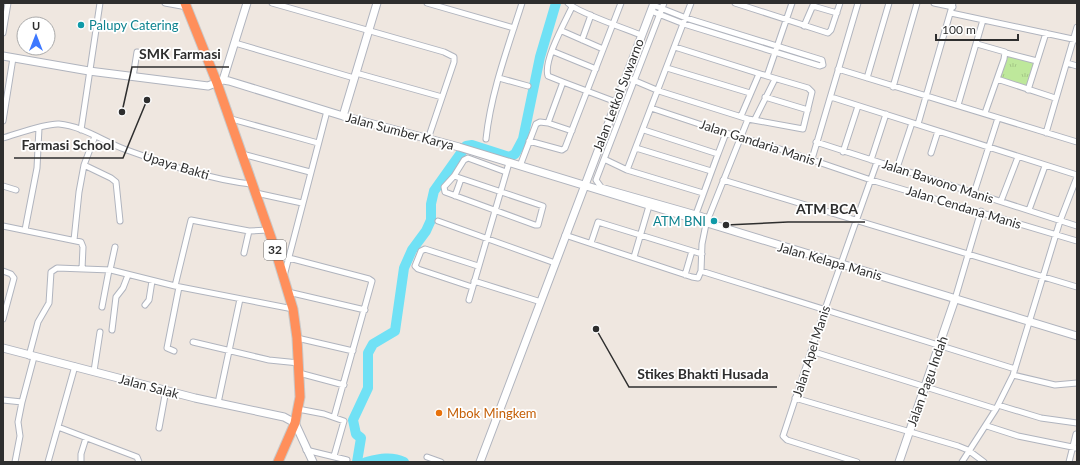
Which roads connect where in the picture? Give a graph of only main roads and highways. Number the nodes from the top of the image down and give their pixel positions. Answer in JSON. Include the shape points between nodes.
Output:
{"nodes":[{"id":1,"x":186,"y":5,"type":"edge"},
{"id":2,"x":278,"y":462,"type":"edge"}],
"edges":[{"from":1,"to":2,"type":"highway","number":"32","via":[[220,82],[228,117],[293,309],[299,363],[298,410]]}]}
